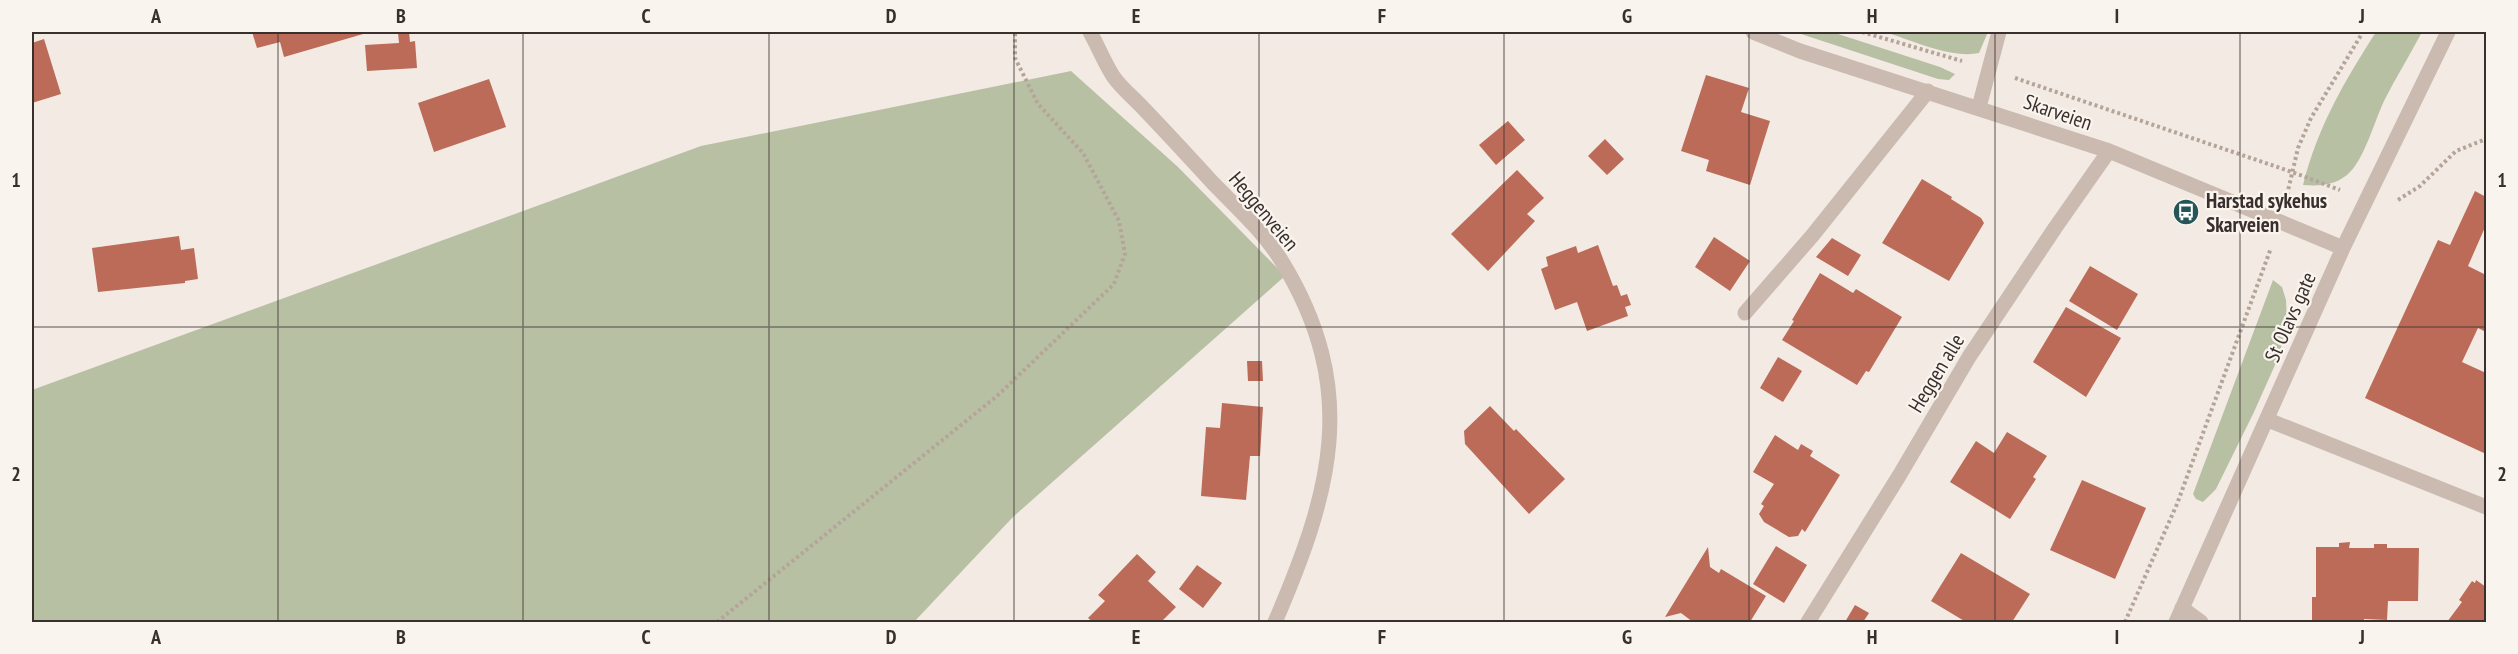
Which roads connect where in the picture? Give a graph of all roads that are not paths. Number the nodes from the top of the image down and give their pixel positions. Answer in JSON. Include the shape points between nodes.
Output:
{"nodes":[{"id":1,"x":1090,"y":32,"type":"edge"},
{"id":2,"x":1753,"y":32,"type":"edge"},
{"id":3,"x":1999,"y":32,"type":"edge"},
{"id":4,"x":2448,"y":32,"type":"edge"},
{"id":5,"x":1928,"y":91,"type":"junction"},
{"id":6,"x":1979,"y":107,"type":"junction"},
{"id":7,"x":2109,"y":151,"type":"junction"},
{"id":8,"x":2343,"y":248,"type":"junction"},
{"id":9,"x":1745,"y":313,"type":"dead end"},
{"id":10,"x":2268,"y":420,"type":"junction"},
{"id":11,"x":2487,"y":507,"type":"edge"},
{"id":12,"x":2182,"y":608,"type":"junction"},
{"id":13,"x":1275,"y":622,"type":"edge"},
{"id":14,"x":1808,"y":622,"type":"edge"},
{"id":15,"x":2176,"y":622,"type":"edge"},
{"id":16,"x":2201,"y":622,"type":"edge"}],
"edges":[{"from":1,"to":13,"type":"street","name":"Heggenveien","via":[[1114,76],[1280,259],[1304,304],[1321,349],[1330,394],[1331,434],[1325,473],[1312,525]]},
{"from":2,"to":5,"type":"street","name":"Skarveien"},
{"from":3,"to":6,"type":"street"},
{"from":4,"to":8,"type":"street","name":"St Olavs gate"},
{"from":5,"to":6,"type":"street","name":"Skarveien"},
{"from":5,"to":9,"type":"street"},
{"from":6,"to":7,"type":"street","name":"Skarveien"},
{"from":7,"to":8,"type":"street","name":"Skarveien"},
{"from":7,"to":14,"type":"street","name":"Heggen alle","via":[[1969,357]]},
{"from":8,"to":10,"type":"street","name":"St Olavs gate"},
{"from":10,"to":11,"type":"street"},
{"from":10,"to":12,"type":"street","name":"St Olavs gate"},
{"from":12,"to":15,"type":"street","name":"St Olavs gate"},
{"from":12,"to":16,"type":"street"}]}
